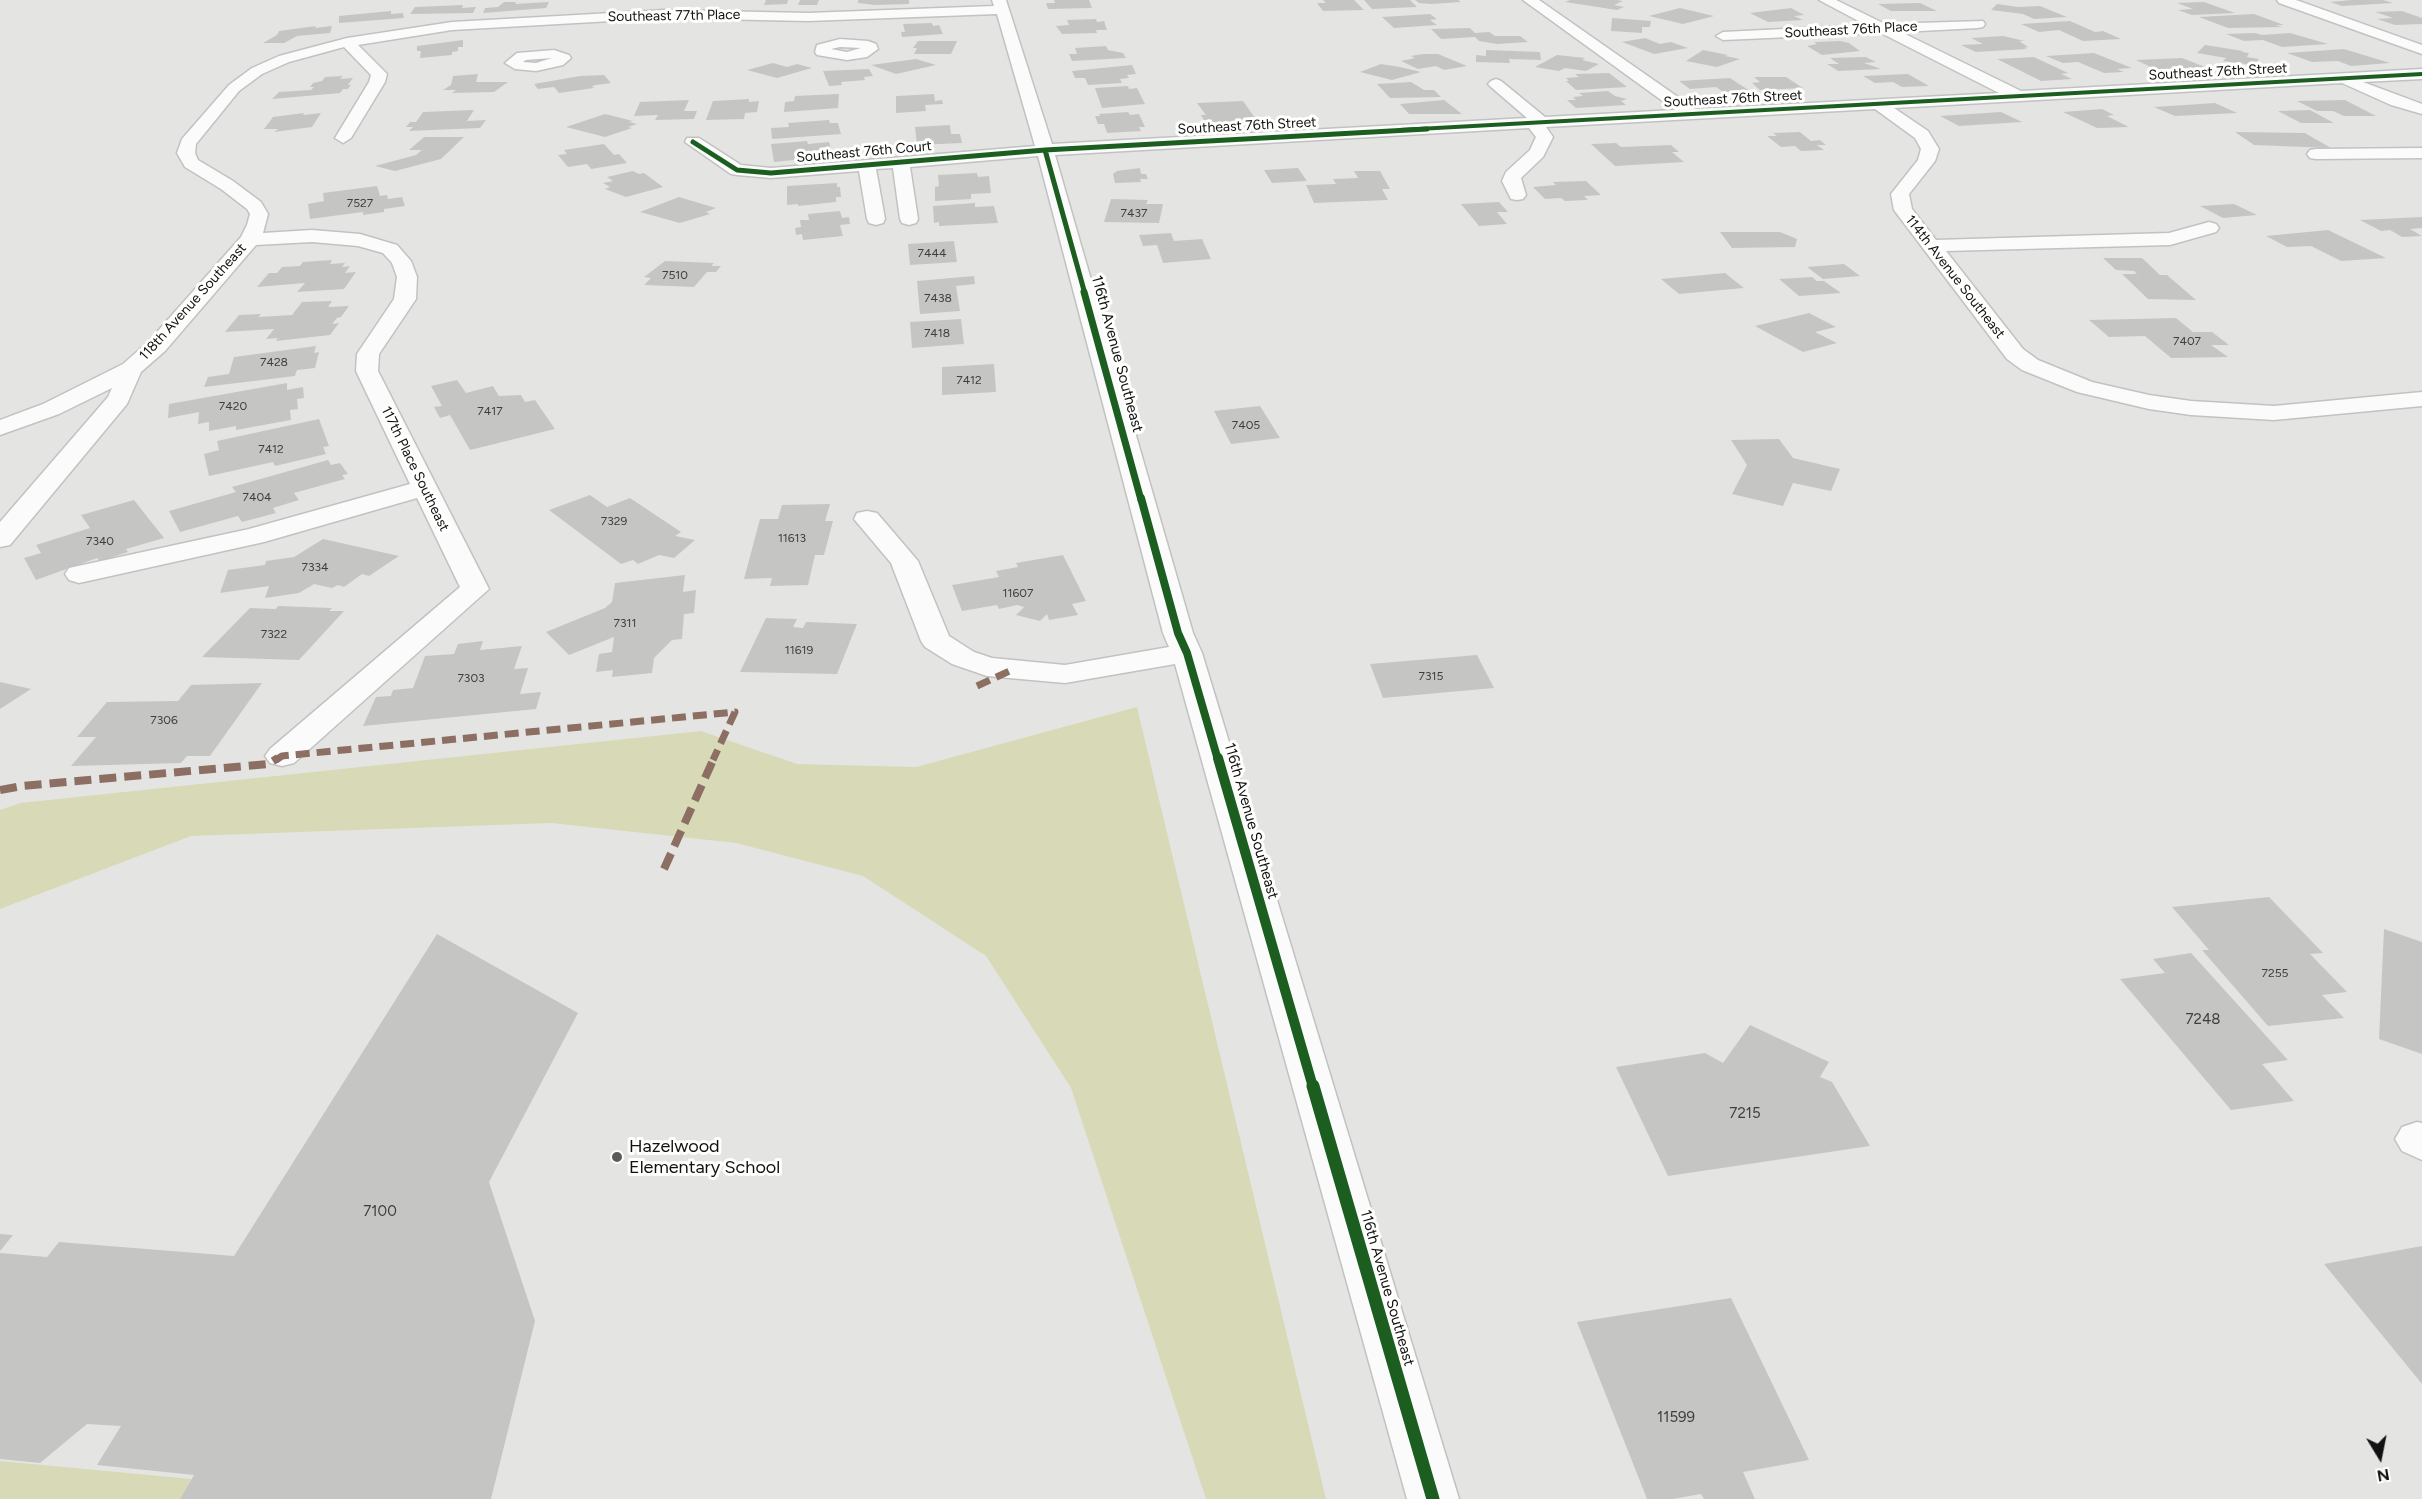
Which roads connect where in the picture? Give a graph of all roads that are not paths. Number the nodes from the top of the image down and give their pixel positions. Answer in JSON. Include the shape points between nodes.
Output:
{"nodes":[{"id":1,"x":1530,"y":0,"type":"edge"},
{"id":2,"x":1826,"y":0,"type":"edge"},
{"id":3,"x":2284,"y":0,"type":"edge"},
{"id":4,"x":1000,"y":5,"type":"edge"},
{"id":5,"x":848,"y":16,"type":"junction"},
{"id":6,"x":574,"y":19,"type":"junction"},
{"id":7,"x":1978,"y":24,"type":"dead end"},
{"id":8,"x":1882,"y":28,"type":"junction"},
{"id":9,"x":1723,"y":36,"type":"dead end"},
{"id":10,"x":347,"y":42,"type":"junction"},
{"id":11,"x":848,"y":43,"type":"dead end"},
{"id":12,"x":2422,"y":50,"type":"edge"},
{"id":13,"x":547,"y":53,"type":"dead end"},
{"id":14,"x":2422,"y":74,"type":"edge"},
{"id":15,"x":2342,"y":79,"type":"junction"},
{"id":16,"x":1496,"y":84,"type":"dead end"},
{"id":17,"x":2020,"y":97,"type":"junction"},
{"id":18,"x":1878,"y":104,"type":"junction"},
{"id":19,"x":2422,"y":109,"type":"edge"},
{"id":20,"x":1692,"y":115,"type":"junction"},
{"id":21,"x":1538,"y":123,"type":"junction"},
{"id":22,"x":343,"y":138,"type":"dead end"},
{"id":23,"x":693,"y":142,"type":"dead end"},
{"id":24,"x":1045,"y":150,"type":"junction"},
{"id":25,"x":2422,"y":153,"type":"edge"},
{"id":26,"x":2316,"y":154,"type":"dead end"},
{"id":27,"x":901,"y":163,"type":"junction"},
{"id":28,"x":867,"y":166,"type":"junction"},
{"id":29,"x":1517,"y":195,"type":"dead end"},
{"id":30,"x":876,"y":219,"type":"dead end"},
{"id":31,"x":909,"y":219,"type":"dead end"},
{"id":32,"x":2209,"y":228,"type":"dead end"},
{"id":33,"x":250,"y":239,"type":"junction"},
{"id":34,"x":1929,"y":246,"type":"junction"},
{"id":35,"x":131,"y":369,"type":"junction"},
{"id":36,"x":2422,"y":399,"type":"edge"},
{"id":37,"x":0,"y":428,"type":"edge"},
{"id":38,"x":424,"y":488,"type":"junction"},
{"id":39,"x":867,"y":519,"type":"dead end"},
{"id":40,"x":0,"y":539,"type":"edge"},
{"id":41,"x":79,"y":574,"type":"dead end"},
{"id":42,"x":1187,"y":653,"type":"junction"},
{"id":43,"x":282,"y":756,"type":"dead end"},
{"id":44,"x":1433,"y":1499,"type":"edge"}],
"edges":[{"from":1,"to":20,"type":"street"},
{"from":2,"to":8,"type":"street"},
{"from":3,"to":12,"type":"street"},
{"from":4,"to":5,"type":"street","name":"Southeast 77th Place"},
{"from":4,"to":24,"type":"street","name":"116th Avenue Southeast"},
{"from":5,"to":6,"type":"street","name":"Southeast 77th Place","via":[[665,14]]},
{"from":5,"to":11,"type":"street"},
{"from":6,"to":10,"type":"street","name":"Southeast 77th Place","via":[[415,30]]},
{"from":6,"to":13,"type":"street","via":[[564,38]]},
{"from":7,"to":8,"type":"street","name":"Southeast 76th Place"},
{"from":8,"to":9,"type":"street","name":"Southeast 76th Place"},
{"from":8,"to":17,"type":"street"},
{"from":10,"to":22,"type":"street","via":[[379,74]]},
{"from":10,"to":33,"type":"street","name":"118th Avenue Southeast","via":[[284,59],[257,71],[234,88],[188,143],[186,153],[191,163],[254,206],[257,225]]},
{"from":14,"to":15,"type":"street","name":"Southeast 76th Street"},
{"from":15,"to":17,"type":"street","name":"Southeast 76th Street"},
{"from":15,"to":19,"type":"street"},
{"from":16,"to":21,"type":"street"},
{"from":17,"to":18,"type":"street","name":"Southeast 76th Street"},
{"from":18,"to":20,"type":"street","name":"Southeast 76th Street"},
{"from":18,"to":34,"type":"street","name":"114th Avenue Southeast","via":[[1922,135],[1930,149],[1926,161],[1900,194],[1903,210]]},
{"from":20,"to":21,"type":"street","name":"Southeast 76th Street"},
{"from":21,"to":24,"type":"street","name":"Southeast 76th Street"},
{"from":21,"to":29,"type":"street","via":[[1545,137],[1537,153],[1512,176],[1510,181]]},
{"from":23,"to":28,"type":"street","name":"Southeast 76th Court","via":[[725,164],[752,172]]},
{"from":24,"to":27,"type":"street","name":"Southeast 76th Court"},
{"from":24,"to":42,"type":"street","name":"116th Avenue Southeast","via":[[1178,633]]},
{"from":25,"to":26,"type":"street"},
{"from":27,"to":28,"type":"street","name":"Southeast 76th Court"},
{"from":27,"to":31,"type":"street"},
{"from":28,"to":30,"type":"street"},
{"from":32,"to":34,"type":"street","via":[[2170,238]]},
{"from":33,"to":35,"type":"street","name":"118th Avenue Southeast","via":[[157,346]]},
{"from":33,"to":38,"type":"street","name":"117th Place Southeast","via":[[312,236],[360,240],[390,249],[401,261],[407,278],[405,299],[368,354],[366,371]]},
{"from":34,"to":36,"type":"street","name":"114th Avenue Southeast","via":[[2015,354],[2052,376],[2115,395],[2203,409],[2286,412]]},
{"from":35,"to":37,"type":"street","via":[[51,409]]},
{"from":35,"to":40,"type":"street","name":"118th Avenue Southeast","via":[[119,399]]},
{"from":38,"to":41,"type":"street","via":[[254,536]]},
{"from":38,"to":43,"type":"street","name":"117th Place Southeast","via":[[475,589]]},
{"from":39,"to":42,"type":"street","via":[[904,561],[936,641],[963,658],[987,667],[1065,674]]},
{"from":42,"to":44,"type":"street","name":"116th Avenue Southeast"}]}
